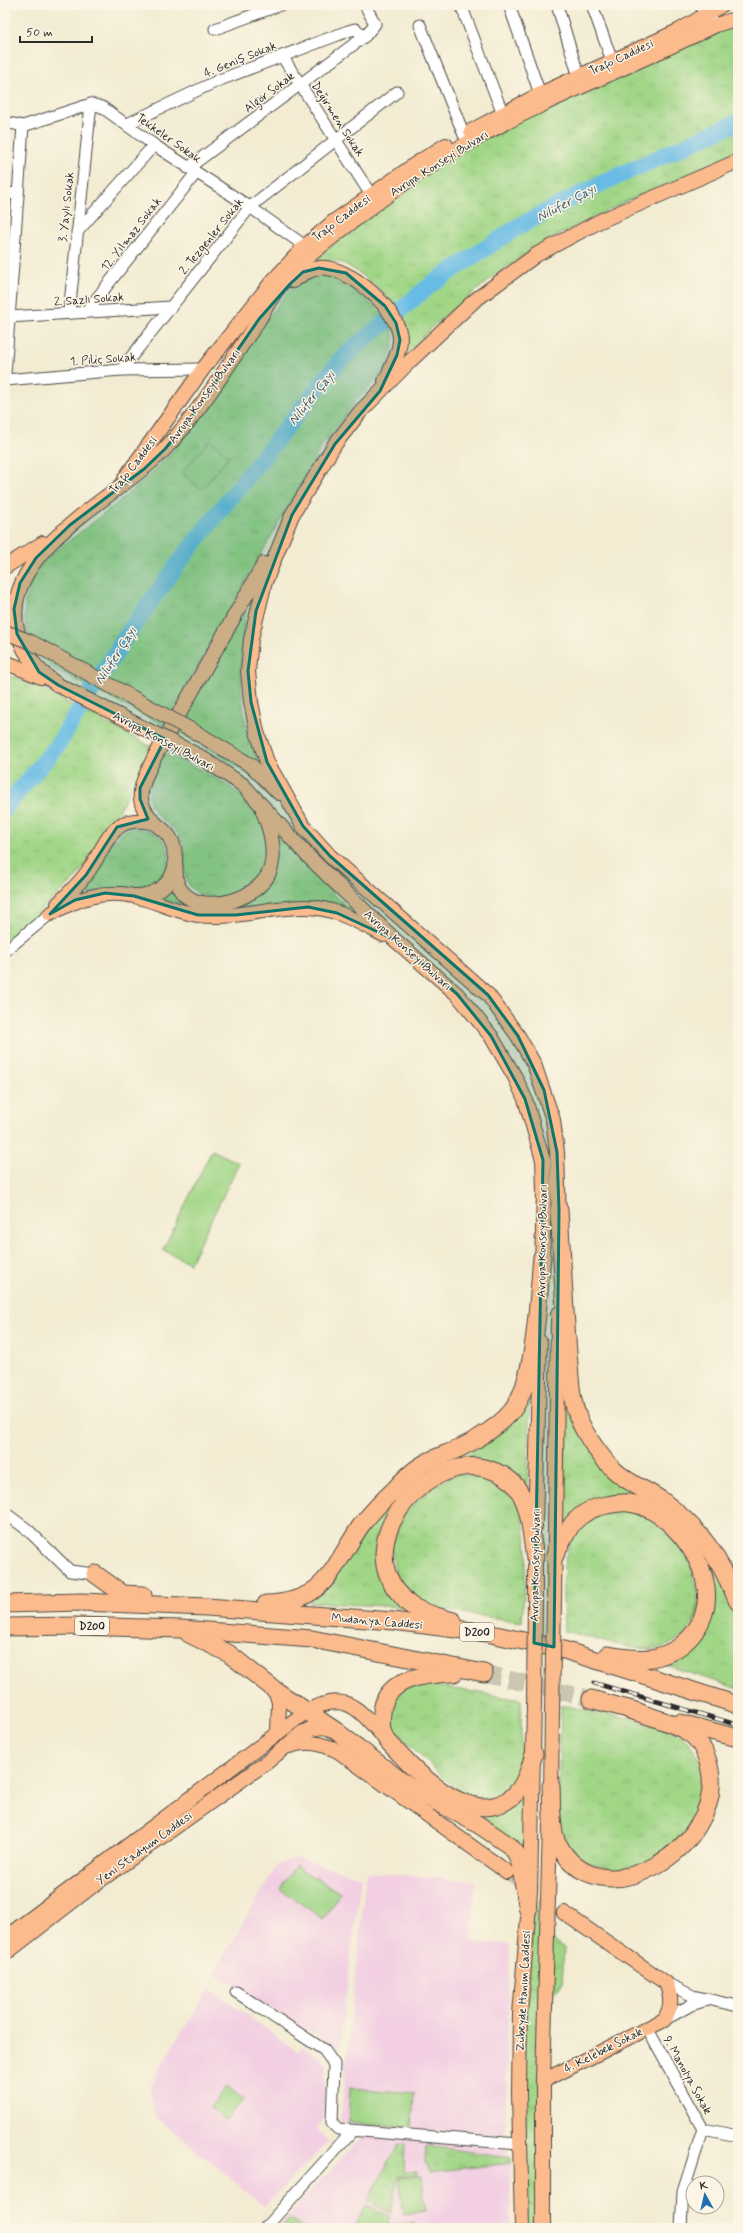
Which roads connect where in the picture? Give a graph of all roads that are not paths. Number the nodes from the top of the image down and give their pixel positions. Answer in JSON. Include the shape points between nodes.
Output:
{"nodes":[{"id":1,"x":365,"y":5,"type":"edge"},
{"id":2,"x":460,"y":5,"type":"edge"},
{"id":3,"x":509,"y":5,"type":"edge"},
{"id":4,"x":557,"y":5,"type":"edge"},
{"id":5,"x":592,"y":5,"type":"edge"},
{"id":6,"x":722,"y":5,"type":"edge"},
{"id":7,"x":273,"y":6,"type":"edge"},
{"id":8,"x":703,"y":10,"type":"edge"},
{"id":9,"x":738,"y":18,"type":"edge"},
{"id":10,"x":420,"y":25,"type":"dead end"},
{"id":11,"x":716,"y":26,"type":"junction"},
{"id":12,"x":215,"y":29,"type":"dead end"},
{"id":13,"x":365,"y":36,"type":"junction"},
{"id":14,"x":282,"y":56,"type":"junction"},
{"id":15,"x":612,"y":61,"type":"junction"},
{"id":16,"x":579,"y":77,"type":"junction"},
{"id":17,"x":300,"y":84,"type":"junction"},
{"id":18,"x":397,"y":92,"type":"dead end"},
{"id":19,"x":540,"y":94,"type":"junction"},
{"id":20,"x":90,"y":104,"type":"junction"},
{"id":21,"x":502,"y":112,"type":"junction"},
{"id":22,"x":5,"y":122,"type":"edge"},
{"id":23,"x":127,"y":124,"type":"junction"},
{"id":24,"x":23,"y":126,"type":"junction"},
{"id":25,"x":464,"y":135,"type":"junction"},
{"id":26,"x":336,"y":140,"type":"junction"},
{"id":27,"x":154,"y":145,"type":"junction"},
{"id":28,"x":738,"y":161,"type":"edge"},
{"id":29,"x":192,"y":170,"type":"junction"},
{"id":30,"x":5,"y":193,"type":"edge"},
{"id":31,"x":18,"y":194,"type":"junction"},
{"id":32,"x":371,"y":195,"type":"junction"},
{"id":33,"x":250,"y":207,"type":"junction"},
{"id":34,"x":77,"y":232,"type":"junction"},
{"id":35,"x":305,"y":246,"type":"junction"},
{"id":36,"x":9,"y":252,"type":"edge"},
{"id":37,"x":171,"y":307,"type":"junction"},
{"id":38,"x":86,"y":312,"type":"junction"},
{"id":39,"x":69,"y":313,"type":"junction"},
{"id":40,"x":9,"y":317,"type":"junction"},
{"id":41,"x":259,"y":319,"type":"junction"},
{"id":42,"x":203,"y":369,"type":"junction"},
{"id":43,"x":121,"y":370,"type":"junction"},
{"id":44,"x":5,"y":374,"type":"edge"},
{"id":45,"x":5,"y":380,"type":"edge"},
{"id":46,"x":380,"y":391,"type":"junction"},
{"id":47,"x":107,"y":498,"type":"junction"},
{"id":48,"x":292,"y":514,"type":"junction"},
{"id":49,"x":70,"y":525,"type":"junction"},
{"id":50,"x":5,"y":567,"type":"edge"},
{"id":51,"x":5,"y":632,"type":"edge"},
{"id":52,"x":5,"y":662,"type":"edge"},
{"id":53,"x":58,"y":685,"type":"junction"},
{"id":54,"x":258,"y":801,"type":"junction"},
{"id":55,"x":292,"y":806,"type":"junction"},
{"id":56,"x":155,"y":823,"type":"junction"},
{"id":57,"x":176,"y":856,"type":"junction"},
{"id":58,"x":134,"y":896,"type":"junction"},
{"id":59,"x":50,"y":914,"type":"junction"},
{"id":60,"x":395,"y":940,"type":"junction"},
{"id":61,"x":5,"y":952,"type":"edge"},
{"id":62,"x":559,"y":1210,"type":"junction"},
{"id":63,"x":542,"y":1257,"type":"junction"},
{"id":64,"x":5,"y":1513,"type":"edge"},
{"id":65,"x":555,"y":1555,"type":"junction"},
{"id":66,"x":535,"y":1558,"type":"junction"},
{"id":67,"x":96,"y":1574,"type":"joint"},
{"id":68,"x":738,"y":1602,"type":"edge"},
{"id":69,"x":5,"y":1604,"type":"edge"},
{"id":70,"x":206,"y":1607,"type":"junction"},
{"id":71,"x":5,"y":1628,"type":"edge"},
{"id":72,"x":180,"y":1630,"type":"junction"},
{"id":73,"x":487,"y":1633,"type":"junction"},
{"id":74,"x":564,"y":1650,"type":"junction"},
{"id":75,"x":275,"y":1690,"type":"junction"},
{"id":76,"x":591,"y":1699,"type":"tunnel mouth"},
{"id":77,"x":738,"y":1705,"type":"edge"},
{"id":78,"x":628,"y":1709,"type":"junction"},
{"id":79,"x":307,"y":1711,"type":"junction"},
{"id":80,"x":333,"y":1729,"type":"junction"},
{"id":81,"x":278,"y":1733,"type":"junction"},
{"id":82,"x":384,"y":1737,"type":"junction"},
{"id":83,"x":738,"y":1738,"type":"edge"},
{"id":84,"x":287,"y":1746,"type":"junction"},
{"id":85,"x":534,"y":1754,"type":"junction"},
{"id":86,"x":551,"y":1786,"type":"junction"},
{"id":87,"x":507,"y":1872,"type":"tunnel mouth"},
{"id":88,"x":528,"y":1910,"type":"junction"},
{"id":89,"x":564,"y":1913,"type":"tunnel mouth"},
{"id":90,"x":5,"y":1938,"type":"edge"},
{"id":91,"x":5,"y":1954,"type":"edge"},
{"id":92,"x":666,"y":1984,"type":"junction"},
{"id":93,"x":236,"y":1992,"type":"dead end"},
{"id":94,"x":707,"y":2000,"type":"junction"},
{"id":95,"x":738,"y":2006,"type":"edge"},
{"id":96,"x":664,"y":2020,"type":"junction"},
{"id":97,"x":647,"y":2028,"type":"junction"},
{"id":98,"x":543,"y":2081,"type":"junction"},
{"id":99,"x":703,"y":2129,"type":"junction"},
{"id":100,"x":352,"y":2131,"type":"junction"},
{"id":101,"x":738,"y":2136,"type":"edge"},
{"id":102,"x":519,"y":2144,"type":"junction"},
{"id":103,"x":265,"y":2228,"type":"edge"},
{"id":104,"x":522,"y":2228,"type":"edge"},
{"id":105,"x":543,"y":2228,"type":"edge"},
{"id":106,"x":681,"y":2228,"type":"edge"}],
"edges":[{"from":1,"to":13,"type":"street","via":[[375,24]]},
{"from":2,"to":21,"type":"street"},
{"from":3,"to":19,"type":"street"},
{"from":4,"to":16,"type":"street"},
{"from":5,"to":15,"type":"street"},
{"from":6,"to":8,"type":"main road","name":"Trafo Caddesi"},
{"from":7,"to":12,"type":"street"},
{"from":8,"to":11,"type":"street"},
{"from":8,"to":15,"type":"main road","name":"Trafo Caddesi","via":[[680,30]]},
{"from":9,"to":11,"type":"main road","name":"Avrupa Konseyi Bulvarı"},
{"from":10,"to":25,"type":"street"},
{"from":11,"to":41,"type":"main road","name":"Avrupa Konseyi Bulvarı","via":[[545,104],[456,149],[398,187],[315,251],[282,283]]},
{"from":13,"to":14,"type":"street","name":"4. Geniş Sokak","via":[[355,30],[348,31]]},
{"from":13,"to":17,"type":"street","name":"Algör Sokak"},
{"from":14,"to":17,"type":"street","name":"Değirmen Sokak"},
{"from":14,"to":23,"type":"street","name":"4. Geniş Sokak","via":[[217,82]]},
{"from":15,"to":16,"type":"main road","name":"Trafo Caddesi"},
{"from":16,"to":19,"type":"main road","name":"Trafo Caddesi"},
{"from":17,"to":26,"type":"street","name":"Değirmen Sokak"},
{"from":17,"to":29,"type":"street","name":"Algör Sokak"},
{"from":18,"to":26,"type":"street","name":"2. Tezgenler Sokak"},
{"from":19,"to":21,"type":"main road","name":"Trafo Caddesi"},
{"from":20,"to":23,"type":"street","name":"Tekkeler Sokak","via":[[102,107]]},
{"from":20,"to":24,"type":"street"},
{"from":20,"to":34,"type":"street","name":"3. Yaylı Sokak"},
{"from":21,"to":25,"type":"main road","name":"Trafo Caddesi"},
{"from":22,"to":24,"type":"street"},
{"from":23,"to":27,"type":"street","name":"Tekkeler Sokak"},
{"from":24,"to":31,"type":"street"},
{"from":25,"to":32,"type":"main road","name":"Trafo Caddesi","via":[[417,162]]},
{"from":26,"to":32,"type":"street","name":"Değirmen Sokak"},
{"from":26,"to":33,"type":"street","name":"2. Tezgenler Sokak"},
{"from":27,"to":29,"type":"street","name":"Tekkeler Sokak"},
{"from":27,"to":34,"type":"street"},
{"from":28,"to":46,"type":"main road","name":"Avrupa Konseyi Bulvarı","via":[[600,221],[536,255],[474,301]]},
{"from":29,"to":33,"type":"street","name":"Tekkeler Sokak"},
{"from":29,"to":38,"type":"street","name":"12. Yılmaz Sokak"},
{"from":30,"to":31,"type":"street"},
{"from":31,"to":36,"type":"street"},
{"from":32,"to":35,"type":"main road","name":"Trafo Caddesi"},
{"from":33,"to":35,"type":"street","name":"Tekkeler Sokak"},
{"from":33,"to":37,"type":"street","name":"2. Tezgenler Sokak"},
{"from":34,"to":39,"type":"street","name":"3. Yaylı Sokak"},
{"from":35,"to":42,"type":"main road","name":"Trafo Caddesi","via":[[271,283]]},
{"from":36,"to":40,"type":"street"},
{"from":37,"to":38,"type":"street","name":"2. Sazlı Sokak"},
{"from":37,"to":43,"type":"street","name":"2. Tezgenler Sokak"},
{"from":38,"to":39,"type":"street","name":"2. Sazlı Sokak"},
{"from":39,"to":40,"type":"street","name":"2. Sazlı Sokak"},
{"from":40,"to":44,"type":"street"},
{"from":41,"to":46,"type":"main road","via":[[303,272],[333,268],[346,273],[385,306],[396,323],[400,340],[397,355]]},
{"from":41,"to":47,"type":"main road","name":"Avrupa Konseyi Bulvarı","via":[[192,416],[165,449]]},
{"from":42,"to":43,"type":"street","name":"1. Piliç Sokak"},
{"from":42,"to":47,"type":"main road","name":"Trafo Caddesi","via":[[133,467]]},
{"from":43,"to":45,"type":"street","name":"1. Piliç Sokak"},
{"from":46,"to":48,"type":"main road","name":"Avrupa Konseyi Bulvarı","via":[[335,444]]},
{"from":47,"to":49,"type":"main road","name":"Avrupa Konseyi Bulvarı"},
{"from":48,"to":55,"type":"main road","name":"Avrupa Konseyi Bulvarı","via":[[258,604],[248,671],[257,732],[267,762]]},
{"from":48,"to":56,"type":"main road","via":[[154,758],[140,788],[140,799],[144,809]]},
{"from":49,"to":50,"type":"main road"},
{"from":49,"to":53,"type":"main road","name":"Avrupa Konseyi Bulvarı","via":[[27,569],[16,595],[14,609],[17,634],[24,650],[39,672]]},
{"from":51,"to":55,"type":"main road","bridge":true,"via":[[31,642],[252,766]]},
{"from":52,"to":53,"type":"main road"},
{"from":53,"to":54,"type":"main road","name":"Avrupa Konseyi Bulvarı","bridge":true,"via":[[199,756],[242,785]]},
{"from":54,"to":57,"type":"main road","via":[[269,826],[273,848],[271,868],[260,886],[243,898],[221,903],[195,901],[182,893],[178,882]]},
{"from":54,"to":60,"type":"main road","name":"Avrupa Konseyi Bulvarı","via":[[309,857]]},
{"from":55,"to":62,"type":"main road","name":"Avrupa Konseyi Bulvarı","via":[[303,826],[330,856],[488,996],[518,1036],[536,1071],[553,1120]]},
{"from":56,"to":57,"type":"main road","via":[[171,839]]},
{"from":56,"to":59,"type":"main road","via":[[138,820],[117,827],[105,841],[86,875]]},
{"from":57,"to":58,"type":"main road","via":[[174,871],[167,883],[154,892]]},
{"from":58,"to":59,"type":"main road","via":[[105,893],[75,900]]},
{"from":58,"to":60,"type":"main road","via":[[198,915],[236,915],[308,907],[337,913]]},
{"from":59,"to":61,"type":"street"},
{"from":60,"to":63,"type":"main road","name":"Avrupa Konseyi Bulvarı","via":[[457,994],[491,1036],[515,1077],[542,1160]]},
{"from":62,"to":65,"type":"main road","name":"Avrupa Konseyi Bulvarı"},
{"from":62,"to":68,"type":"highway","via":[[563,1295],[571,1381],[578,1418],[598,1452],[614,1470],[631,1484],[663,1501],[704,1539],[718,1559]]},
{"from":63,"to":66,"type":"main road","name":"Avrupa Konseyi Bulvarı"},
{"from":63,"to":70,"type":"highway","via":[[530,1368],[515,1407],[492,1429],[461,1448],[423,1464],[393,1490],[363,1523],[326,1582],[309,1594],[275,1604]]},
{"from":64,"to":67,"type":"street","via":[[28,1530],[70,1571]]},
{"from":65,"to":74,"type":"highway","via":[[573,1524],[584,1514],[598,1507],[629,1503],[666,1520],[692,1551],[706,1583],[704,1616],[696,1632],[682,1646],[668,1653],[644,1658]]},
{"from":65,"to":86,"type":"main road","name":"Avrupa Konseyi Bulvarı","bridge":true},
{"from":66,"to":73,"type":"highway","via":[[525,1502],[519,1490],[509,1478],[483,1467],[452,1468],[438,1474],[417,1490],[397,1513],[390,1526],[384,1558],[393,1586],[409,1605]]},
{"from":66,"to":85,"type":"main road","name":"Avrupa Konseyi Bulvarı","bridge":true},
{"from":67,"to":70,"type":"highway","via":[[123,1594],[174,1597]]},
{"from":69,"to":70,"type":"highway","name":"Mudanya Caddesi","number":"D200","via":[[81,1602]]},
{"from":70,"to":73,"type":"highway","name":"Mudanya Caddesi","number":"D200","via":[[392,1621]]},
{"from":71,"to":72,"type":"highway","number":"D200","via":[[77,1626]]},
{"from":72,"to":75,"type":"highway","via":[[228,1653]]},
{"from":72,"to":82,"type":"highway","number":"D200","via":[[312,1639],[484,1673],[433,1674],[416,1676],[401,1682],[389,1695],[382,1708]]},
{"from":73,"to":74,"type":"highway","name":"Mudanya Caddesi","number":"D200"},
{"from":74,"to":77,"type":"highway","name":"Mudanya Caddesi","number":"D200"},
{"from":75,"to":79,"type":"highway"},
{"from":75,"to":81,"type":"main road","via":[[280,1702]]},
{"from":76,"to":78,"type":"highway"},
{"from":78,"to":83,"type":"highway"},
{"from":78,"to":86,"type":"highway","via":[[693,1735],[704,1750],[712,1781],[711,1794],[707,1810],[699,1825],[684,1844],[666,1860],[627,1878],[604,1878],[586,1872],[571,1860],[557,1842]]},
{"from":79,"to":80,"type":"highway"},
{"from":79,"to":81,"type":"main road","name":"Yeni Stadyum Caddesi"},
{"from":79,"to":82,"type":"main road","name":"Yeni Stadyum Caddesi","via":[[332,1702],[345,1703],[356,1707]]},
{"from":80,"to":84,"type":"main road","name":"Yeni Stadyum Caddesi","via":[[311,1728]]},
{"from":80,"to":88,"type":"highway","via":[[408,1786],[479,1825],[510,1846],[520,1863]]},
{"from":81,"to":90,"type":"main road","name":"Yeni Stadyum Caddesi"},
{"from":82,"to":85,"type":"highway","via":[[434,1786],[475,1806],[496,1806],[516,1794],[528,1775]]},
{"from":84,"to":87,"type":"main road","via":[[302,1742],[318,1743],[338,1751]]},
{"from":84,"to":91,"type":"main road","name":"Yeni Stadyum Caddesi","via":[[95,1884]]},
{"from":85,"to":88,"type":"main road","name":"Zübeyde Hanım Caddesi"},
{"from":86,"to":98,"type":"main road","name":"Zübeyde Hanım Caddesi"},
{"from":88,"to":102,"type":"main road","name":"Zübeyde Hanım Caddesi","via":[[520,2014]]},
{"from":89,"to":92,"type":"main road"},
{"from":92,"to":94,"type":"street"},
{"from":92,"to":96,"type":"main road","via":[[671,2004]]},
{"from":93,"to":100,"type":"street","via":[[324,2050],[334,2064],[332,2123],[338,2129]]},
{"from":94,"to":95,"type":"street"},
{"from":94,"to":96,"type":"street","via":[[691,2005]]},
{"from":96,"to":97,"type":"main road","name":"4. Kelebek Sokak"},
{"from":97,"to":98,"type":"main road","name":"4. Kelebek Sokak"},
{"from":97,"to":99,"type":"street","name":"9. Manolya Sokak"},
{"from":98,"to":105,"type":"main road","name":"Zübeyde Hanım Caddesi"},
{"from":99,"to":101,"type":"street"},
{"from":99,"to":106,"type":"street","name":"9. Manolya Sokak","via":[[683,2192]]},
{"from":100,"to":102,"type":"street"},
{"from":100,"to":103,"type":"street"},
{"from":102,"to":104,"type":"main road","name":"Zübeyde Hanım Caddesi"}]}
